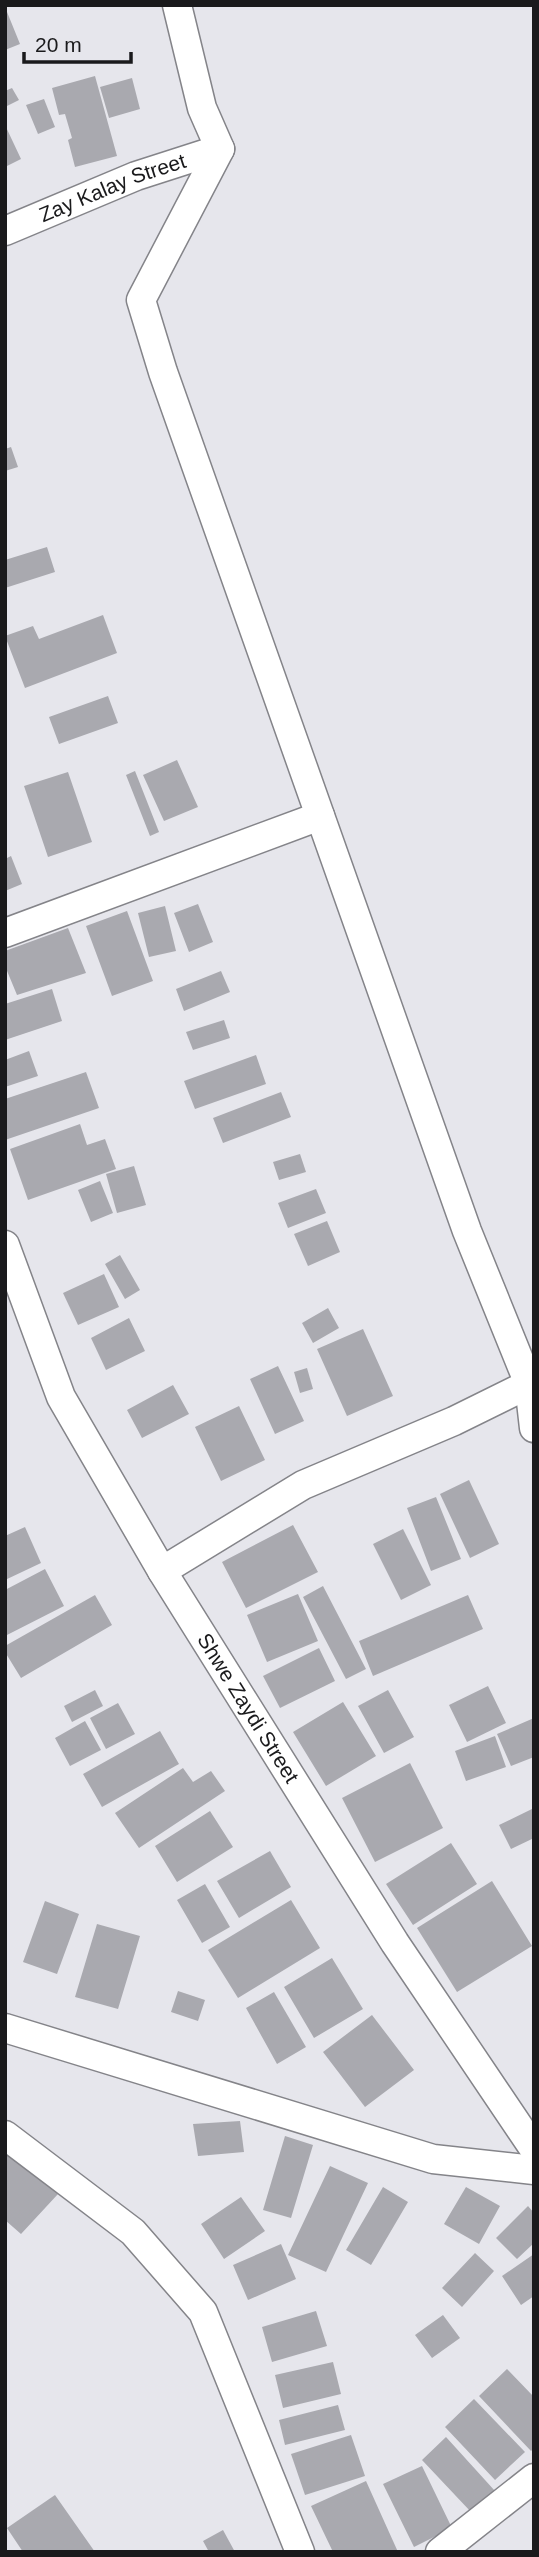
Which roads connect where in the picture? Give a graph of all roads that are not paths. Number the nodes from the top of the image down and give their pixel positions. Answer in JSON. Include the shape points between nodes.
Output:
{"nodes":[{"id":1,"x":177,"y":5,"type":"edge"},
{"id":2,"x":220,"y":149,"type":"junction"},
{"id":3,"x":5,"y":231,"type":"edge"},
{"id":4,"x":320,"y":816,"type":"junction"},
{"id":5,"x":5,"y":933,"type":"edge"},
{"id":6,"x":5,"y":1245,"type":"edge"},
{"id":7,"x":528,"y":1384,"type":"junction"},
{"id":8,"x":534,"y":1428,"type":"edge"},
{"id":9,"x":162,"y":1571,"type":"junction"},
{"id":10,"x":5,"y":2028,"type":"edge"},
{"id":11,"x":5,"y":2135,"type":"edge"},
{"id":12,"x":534,"y":2149,"type":"edge"},
{"id":13,"x":534,"y":2169,"type":"edge"},
{"id":14,"x":534,"y":2478,"type":"edge"},
{"id":15,"x":300,"y":2552,"type":"edge"},
{"id":16,"x":440,"y":2552,"type":"edge"}],
"edges":[{"from":1,"to":2,"type":"street","via":[[202,108]]},
{"from":2,"to":3,"type":"street","name":"Zay Kalay Street","via":[[136,176]]},
{"from":2,"to":4,"type":"street","via":[[141,300]]},
{"from":4,"to":5,"type":"street"},
{"from":4,"to":7,"type":"street","via":[[467,1231]]},
{"from":6,"to":9,"type":"street","name":"Shwe Zaydi Street","via":[[61,1397]]},
{"from":7,"to":8,"type":"street"},
{"from":7,"to":9,"type":"street","via":[[303,1485]]},
{"from":9,"to":12,"type":"street","name":"Shwe Zaydi Street","via":[[395,1943]]},
{"from":10,"to":13,"type":"street","via":[[433,2160]]},
{"from":11,"to":15,"type":"street","via":[[133,2232],[203,2312]]},
{"from":14,"to":16,"type":"street"}]}
